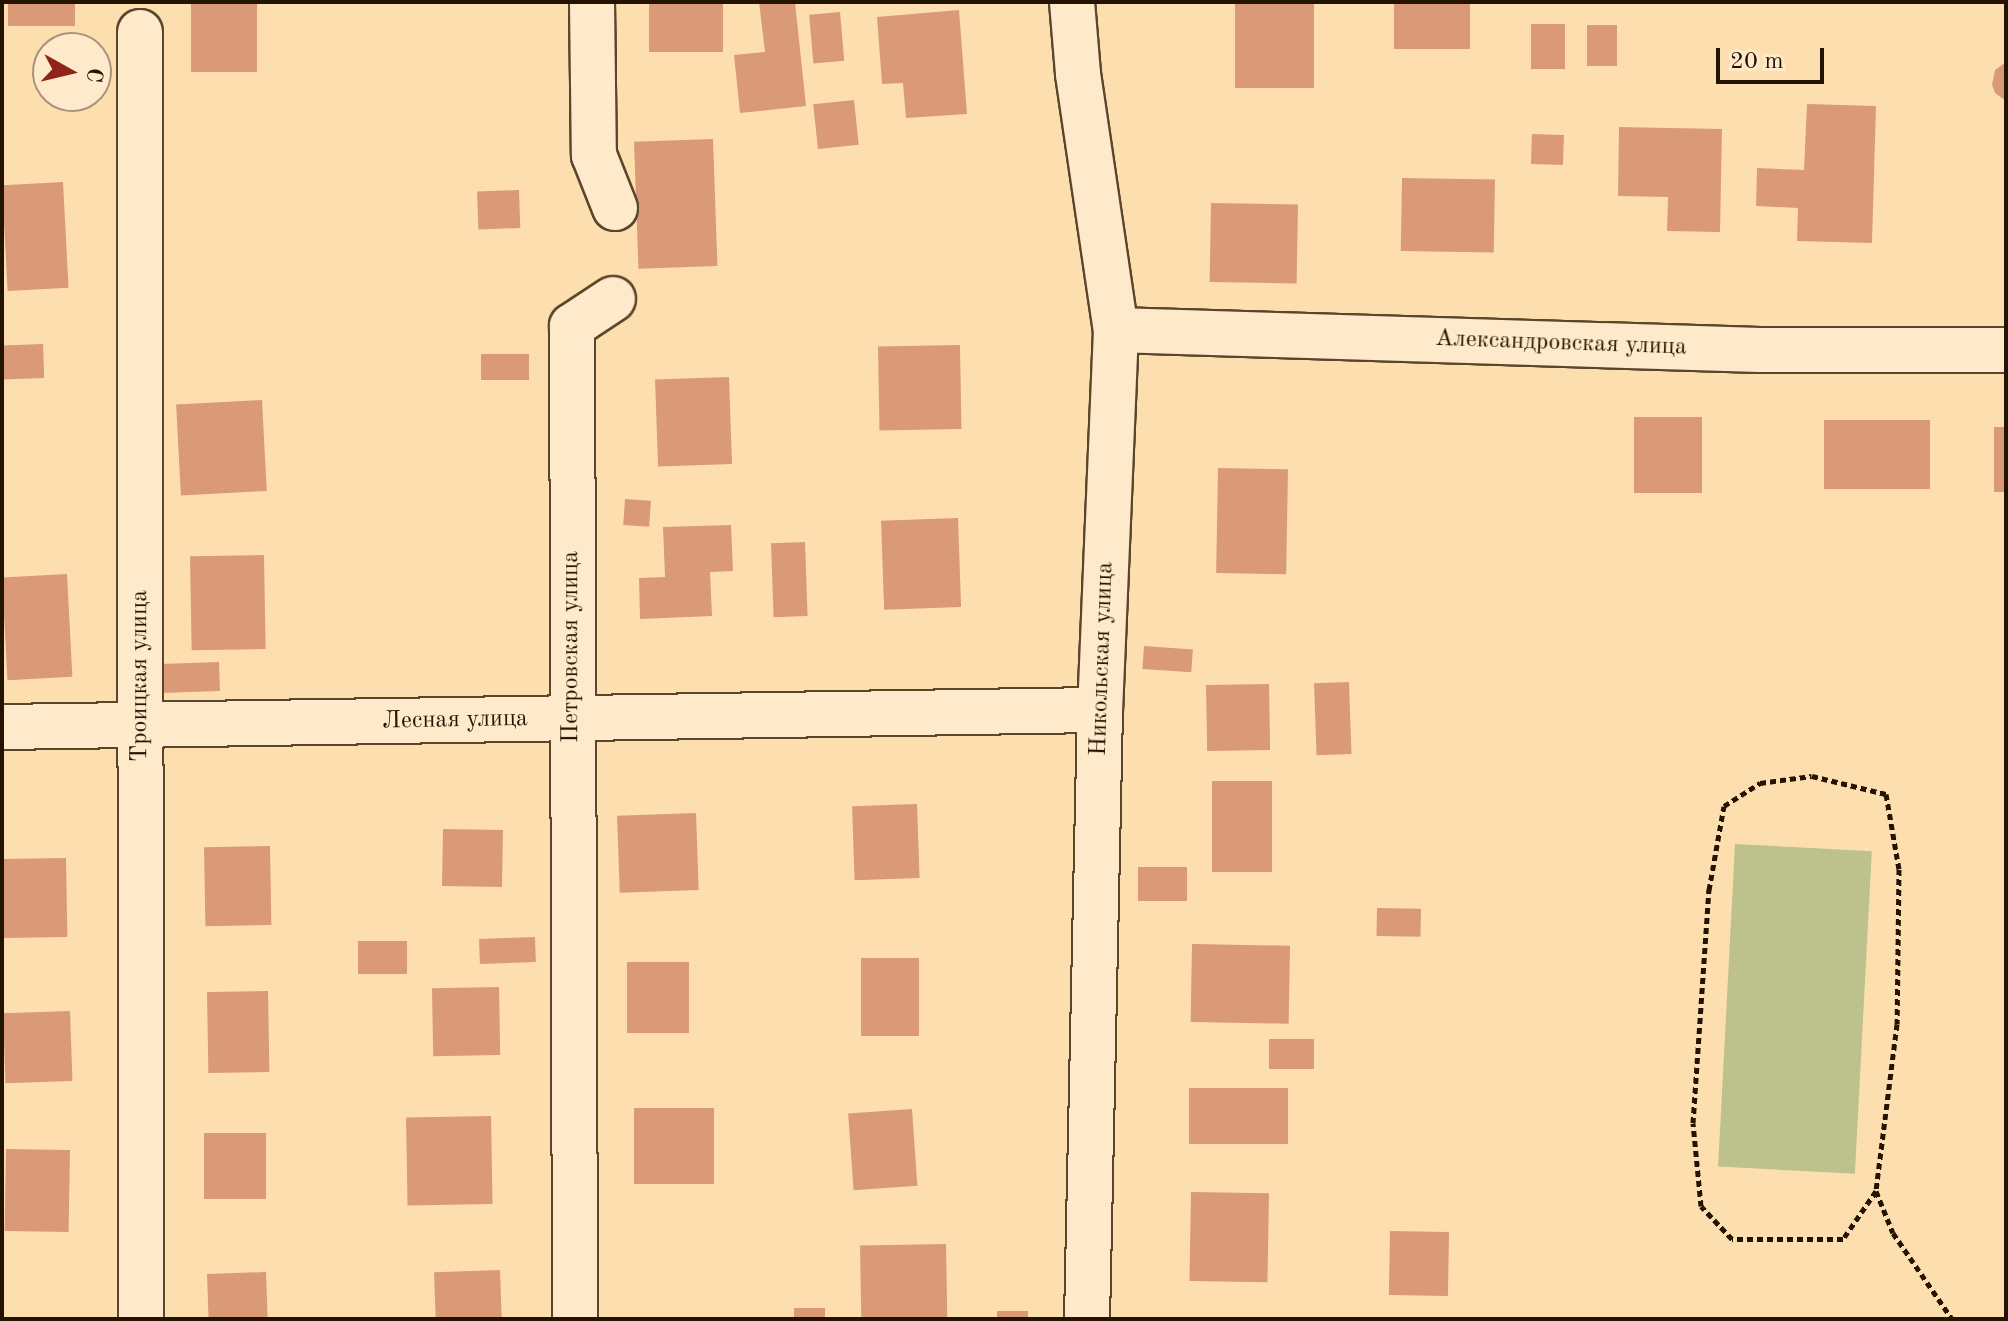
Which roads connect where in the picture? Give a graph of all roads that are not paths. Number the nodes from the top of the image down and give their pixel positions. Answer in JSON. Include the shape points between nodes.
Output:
{"nodes":[{"id":1,"x":592,"y":2,"type":"edge"},
{"id":2,"x":1072,"y":2,"type":"edge"},
{"id":3,"x":140,"y":32,"type":"dead end"},
{"id":4,"x":615,"y":208,"type":"dead end"},
{"id":5,"x":613,"y":299,"type":"dead end"},
{"id":6,"x":1116,"y":330,"type":"junction"},
{"id":7,"x":2006,"y":350,"type":"edge"},
{"id":8,"x":1100,"y":710,"type":"junction"},
{"id":9,"x":573,"y":719,"type":"junction"},
{"id":10,"x":2,"y":727,"type":"edge"},
{"id":11,"x":141,"y":727,"type":"junction"},
{"id":12,"x":141,"y":1319,"type":"edge"},
{"id":13,"x":575,"y":1319,"type":"edge"},
{"id":14,"x":1087,"y":1319,"type":"edge"}],
"edges":[{"from":1,"to":4,"type":"street","via":[[594,155]]},
{"from":2,"to":6,"type":"street","name":"Никольская улица"},
{"from":3,"to":11,"type":"street","name":"Троицкая улица"},
{"from":5,"to":9,"type":"street","name":"Петровская улица","via":[[572,326]]},
{"from":6,"to":7,"type":"street","name":"Александровская улица","via":[[1760,350]]},
{"from":6,"to":8,"type":"street","name":"Никольская улица"},
{"from":8,"to":9,"type":"street","name":"Лесная улица"},
{"from":8,"to":14,"type":"street","name":"Никольская улица"},
{"from":9,"to":11,"type":"street","name":"Лесная улица"},
{"from":9,"to":13,"type":"street","name":"Петровская улица"},
{"from":10,"to":11,"type":"street","name":"Лесная улица"},
{"from":11,"to":12,"type":"street","name":"Троицкая улица"}]}
